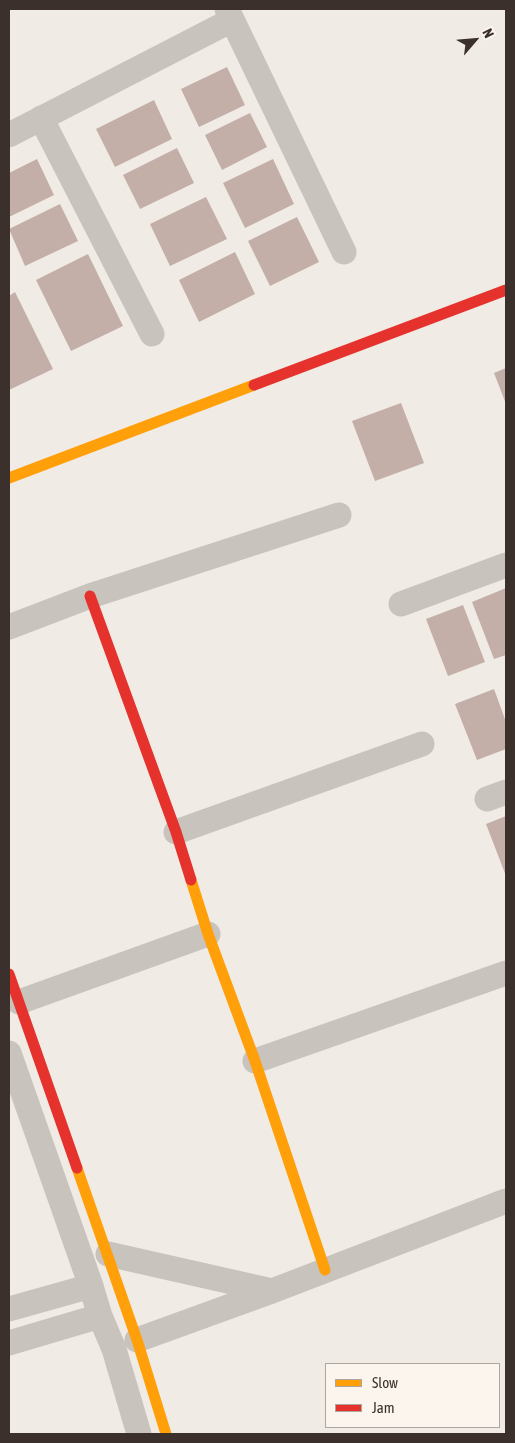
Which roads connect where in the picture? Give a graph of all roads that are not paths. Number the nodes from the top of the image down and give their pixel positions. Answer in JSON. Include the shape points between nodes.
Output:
{"nodes":[{"id":1,"x":230,"y":14,"type":"edge"},
{"id":2,"x":41,"y":118,"type":"junction"},
{"id":3,"x":9,"y":134,"type":"edge"},
{"id":4,"x":344,"y":252,"type":"dead end"},
{"id":5,"x":506,"y":290,"type":"edge"},
{"id":6,"x":152,"y":334,"type":"dead end"},
{"id":7,"x":9,"y":478,"type":"edge"},
{"id":8,"x":339,"y":515,"type":"dead end"},
{"id":9,"x":506,"y":565,"type":"edge"},
{"id":10,"x":90,"y":596,"type":"junction"},
{"id":11,"x":401,"y":604,"type":"dead end"},
{"id":12,"x":9,"y":627,"type":"edge"},
{"id":13,"x":422,"y":744,"type":"dead end"},
{"id":14,"x":176,"y":832,"type":"junction"},
{"id":15,"x":208,"y":934,"type":"junction"},
{"id":16,"x":506,"y":973,"type":"edge"},
{"id":17,"x":9,"y":974,"type":"edge"},
{"id":18,"x":18,"y":1002,"type":"junction"},
{"id":19,"x":9,"y":1053,"type":"edge"},
{"id":20,"x":255,"y":1061,"type":"junction"},
{"id":21,"x":506,"y":1201,"type":"edge"},
{"id":22,"x":108,"y":1254,"type":"junction"},
{"id":23,"x":325,"y":1270,"type":"junction"},
{"id":24,"x":91,"y":1286,"type":"junction"},
{"id":25,"x":272,"y":1291,"type":"junction"},
{"id":26,"x":9,"y":1309,"type":"edge"},
{"id":27,"x":100,"y":1316,"type":"junction"},
{"id":28,"x":137,"y":1340,"type":"junction"},
{"id":29,"x":9,"y":1343,"type":"edge"},
{"id":30,"x":139,"y":1434,"type":"edge"},
{"id":31,"x":166,"y":1434,"type":"edge"}],
"edges":[{"from":1,"to":2,"type":"street"},
{"from":1,"to":4,"type":"street"},
{"from":2,"to":3,"type":"street"},
{"from":2,"to":6,"type":"street"},
{"from":5,"to":7,"type":"street"},
{"from":8,"to":10,"type":"street"},
{"from":9,"to":11,"type":"street"},
{"from":10,"to":12,"type":"street"},
{"from":10,"to":14,"type":"street"},
{"from":13,"to":14,"type":"street"},
{"from":14,"to":15,"type":"street"},
{"from":15,"to":18,"type":"street"},
{"from":15,"to":20,"type":"street"},
{"from":16,"to":20,"type":"street"},
{"from":17,"to":18,"type":"street"},
{"from":18,"to":22,"type":"street"},
{"from":19,"to":24,"type":"street"},
{"from":20,"to":23,"type":"street"},
{"from":21,"to":23,"type":"street"},
{"from":22,"to":25,"type":"street"},
{"from":22,"to":28,"type":"street"},
{"from":23,"to":25,"type":"street"},
{"from":24,"to":26,"type":"street"},
{"from":24,"to":27,"type":"street"},
{"from":25,"to":28,"type":"street"},
{"from":27,"to":29,"type":"street"},
{"from":27,"to":30,"type":"street","via":[[114,1349]]},
{"from":28,"to":31,"type":"street"}]}
